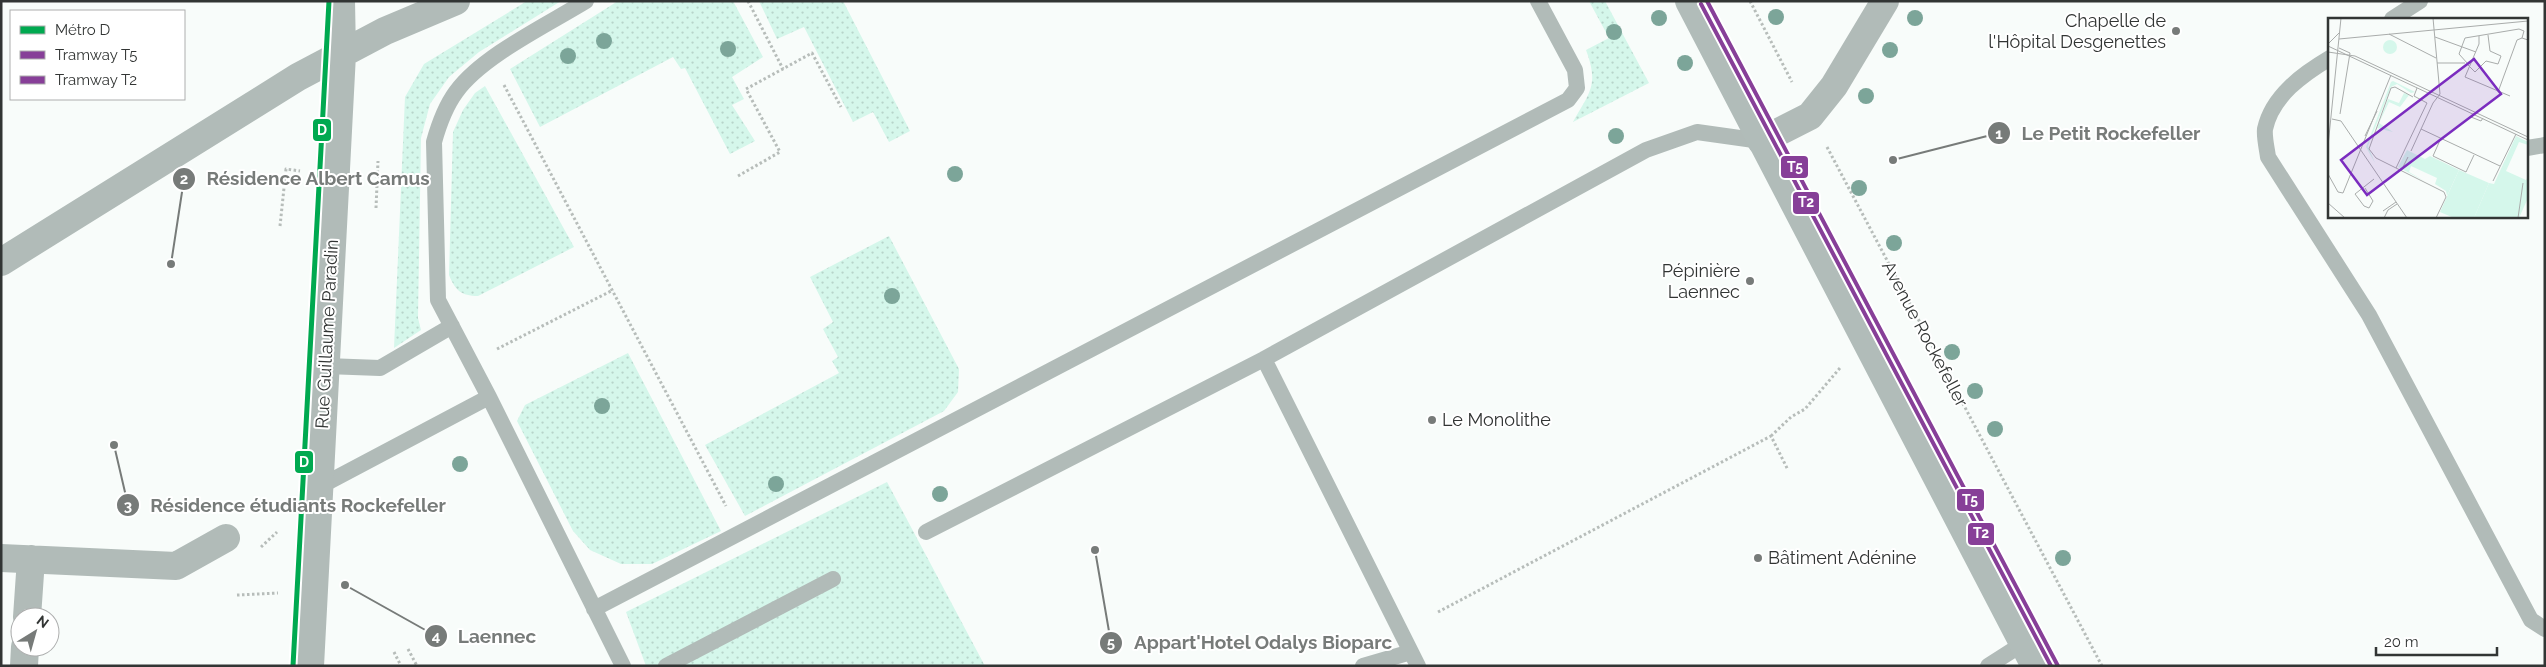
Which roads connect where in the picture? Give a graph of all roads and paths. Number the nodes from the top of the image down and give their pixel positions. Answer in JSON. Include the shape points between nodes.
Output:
{"nodes":[{"id":1,"x":342,"y":1,"type":"edge"},
{"id":2,"x":456,"y":1,"type":"edge"},
{"id":3,"x":586,"y":1,"type":"edge"},
{"id":4,"x":748,"y":1,"type":"edge"},
{"id":5,"x":1538,"y":1,"type":"edge"},
{"id":6,"x":1689,"y":1,"type":"edge"},
{"id":7,"x":1750,"y":1,"type":"edge"},
{"id":8,"x":1885,"y":1,"type":"edge"},
{"id":9,"x":2413,"y":9,"type":"edge"},
{"id":10,"x":2394,"y":18,"type":"edge"},
{"id":11,"x":342,"y":54,"type":"junction"},
{"id":12,"x":2328,"y":59,"type":"edge"},
{"id":13,"x":491,"y":60,"type":"junction"},
{"id":14,"x":784,"y":69,"type":"junction"},
{"id":15,"x":841,"y":107,"type":"dead end"},
{"id":16,"x":1810,"y":116,"type":"junction"},
{"id":17,"x":1762,"y":142,"type":"junction"},
{"id":18,"x":2545,"y":145,"type":"edge"},
{"id":19,"x":2528,"y":148,"type":"edge"},
{"id":20,"x":378,"y":161,"type":"dead end"},
{"id":21,"x":301,"y":171,"type":"dead end"},
{"id":22,"x":738,"y":176,"type":"dead end"},
{"id":23,"x":376,"y":208,"type":"dead end"},
{"id":24,"x":280,"y":226,"type":"dead end"},
{"id":25,"x":1,"y":262,"type":"edge"},
{"id":26,"x":612,"y":290,"type":"junction"},
{"id":27,"x":452,"y":326,"type":"junction"},
{"id":28,"x":1264,"y":359,"type":"junction"},
{"id":29,"x":1847,"y":361,"type":"dead end"},
{"id":30,"x":470,"y":363,"type":"junction"},
{"id":31,"x":326,"y":366,"type":"junction"},
{"id":32,"x":489,"y":397,"type":"junction"},
{"id":33,"x":1771,"y":436,"type":"junction"},
{"id":34,"x":1788,"y":470,"type":"dead end"},
{"id":35,"x":319,"y":487,"type":"junction"},
{"id":36,"x":725,"y":504,"type":"dead end"},
{"id":37,"x":926,"y":532,"type":"dead end"},
{"id":38,"x":226,"y":538,"type":"dead end"},
{"id":39,"x":1,"y":558,"type":"edge"},
{"id":40,"x":31,"y":559,"type":"junction"},
{"id":41,"x":833,"y":579,"type":"dead end"},
{"id":42,"x":278,"y":593,"type":"dead end"},
{"id":43,"x":237,"y":595,"type":"dead end"},
{"id":44,"x":29,"y":607,"type":"edge"},
{"id":45,"x":594,"y":609,"type":"junction"},
{"id":46,"x":1438,"y":612,"type":"dead end"},
{"id":47,"x":2540,"y":620,"type":"edge"},
{"id":48,"x":408,"y":649,"type":"dead end"},
{"id":49,"x":394,"y":652,"type":"dead end"},
{"id":50,"x":2030,"y":655,"type":"edge"},
{"id":51,"x":1415,"y":659,"type":"edge"},
{"id":52,"x":1380,"y":663,"type":"edge"},
{"id":53,"x":310,"y":666,"type":"edge"},
{"id":54,"x":400,"y":666,"type":"edge"},
{"id":55,"x":417,"y":666,"type":"edge"},
{"id":56,"x":623,"y":666,"type":"edge"},
{"id":57,"x":666,"y":666,"type":"edge"},
{"id":58,"x":1363,"y":666,"type":"edge"},
{"id":59,"x":1988,"y":666,"type":"edge"},
{"id":60,"x":2102,"y":666,"type":"edge"}],
"edges":[{"from":1,"to":11,"type":"street","name":"Rue Guillaume Paradin"},
{"from":2,"to":11,"type":"street","via":[[385,31]]},
{"from":3,"to":13,"type":"lane"},
{"from":4,"to":14,"type":"path"},
{"from":5,"to":45,"type":"lane","via":[[1575,70],[1577,88],[1568,100]]},
{"from":6,"to":17,"type":"main road"},
{"from":7,"to":16,"type":"path","name":"Avenue Rockefeller"},
{"from":8,"to":16,"type":"street","via":[[1834,86]]},
{"from":9,"to":10,"type":"lane"},
{"from":11,"to":25,"type":"street","via":[[298,77]]},
{"from":11,"to":31,"type":"street","name":"Rue Guillaume Paradin"},
{"from":12,"to":47,"type":"lane","via":[[2303,74],[2277,102],[2265,130],[2268,157],[2369,315]]},
{"from":13,"to":26,"type":"path"},
{"from":13,"to":27,"type":"lane","via":[[456,92],[440,120],[434,142],[438,300]]},
{"from":14,"to":15,"type":"path","via":[[812,53]]},
{"from":14,"to":22,"type":"path","via":[[746,89],[780,152]]},
{"from":16,"to":17,"type":"street"},
{"from":16,"to":60,"type":"path","name":"Avenue Rockefeller"},
{"from":17,"to":28,"type":"lane","via":[[1697,132],[1646,150]]},
{"from":17,"to":50,"type":"main road"},
{"from":18,"to":19,"type":"lane"},
{"from":20,"to":23,"type":"path"},
{"from":21,"to":24,"type":"path","via":[[286,169]]},
{"from":26,"to":30,"type":"path"},
{"from":26,"to":36,"type":"path"},
{"from":27,"to":30,"type":"lane"},
{"from":27,"to":31,"type":"lane","via":[[380,368]]},
{"from":28,"to":37,"type":"lane"},
{"from":28,"to":51,"type":"lane"},
{"from":29,"to":33,"type":"path","via":[[1805,409]]},
{"from":30,"to":32,"type":"lane"},
{"from":31,"to":35,"type":"street","name":"Rue Guillaume Paradin"},
{"from":32,"to":35,"type":"lane"},
{"from":32,"to":45,"type":"lane"},
{"from":33,"to":34,"type":"path"},
{"from":33,"to":46,"type":"path"},
{"from":35,"to":53,"type":"street","name":"Rue Guillaume Paradin"},
{"from":38,"to":40,"type":"street","via":[[176,566]]},
{"from":39,"to":40,"type":"street"},
{"from":40,"to":44,"type":"street"},
{"from":41,"to":57,"type":"lane"},
{"from":42,"to":43,"type":"path"},
{"from":45,"to":56,"type":"lane"},
{"from":48,"to":55,"type":"path"},
{"from":49,"to":54,"type":"path"},
{"from":50,"to":59,"type":"lane"},
{"from":51,"to":52,"type":"lane"},
{"from":52,"to":58,"type":"lane"}]}
